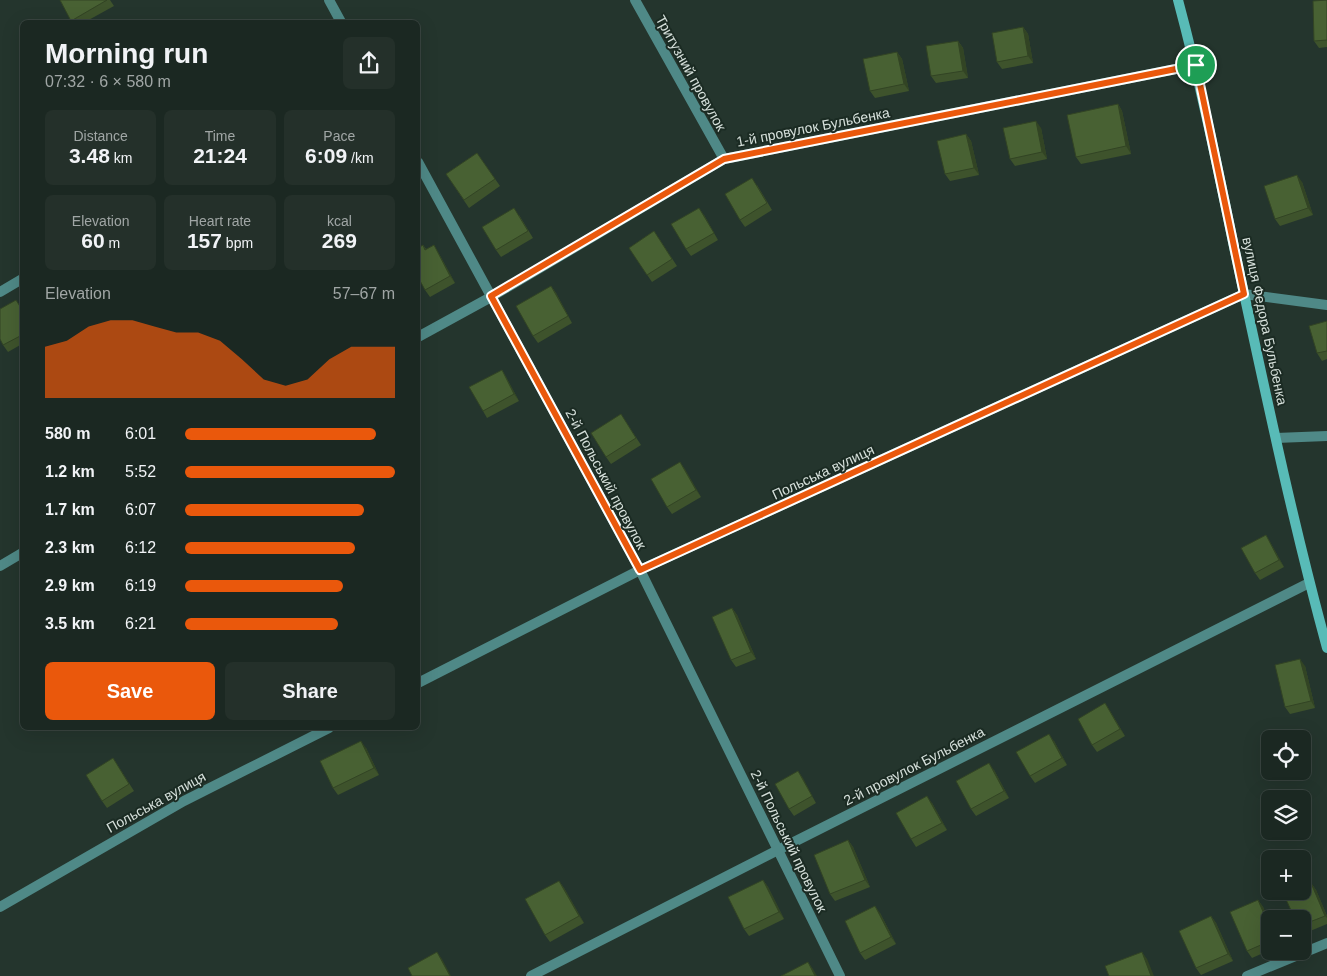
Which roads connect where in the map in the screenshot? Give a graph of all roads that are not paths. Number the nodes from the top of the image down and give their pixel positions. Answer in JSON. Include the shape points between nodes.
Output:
{"nodes":[{"id":1,"x":329,"y":0,"type":"edge"},
{"id":2,"x":635,"y":0,"type":"edge"},
{"id":3,"x":1178,"y":0,"type":"edge"},
{"id":4,"x":340,"y":20,"type":"edge"},
{"id":5,"x":1196,"y":65,"type":"junction"},
{"id":6,"x":724,"y":159,"type":"junction"},
{"id":7,"x":420,"y":166,"type":"edge"},
{"id":8,"x":20,"y":280,"type":"edge"},
{"id":9,"x":0,"y":292,"type":"edge"},
{"id":10,"x":1244,"y":294,"type":"junction"},
{"id":11,"x":491,"y":296,"type":"junction"},
{"id":12,"x":1327,"y":305,"type":"edge"},
{"id":13,"x":420,"y":336,"type":"edge"},
{"id":14,"x":1327,"y":436,"type":"edge"},
{"id":15,"x":1276,"y":438,"type":"junction"},
{"id":16,"x":20,"y":554,"type":"edge"},
{"id":17,"x":0,"y":566,"type":"edge"},
{"id":18,"x":640,"y":570,"type":"junction"},
{"id":19,"x":1310,"y":583,"type":"junction"},
{"id":20,"x":1327,"y":648,"type":"edge"},
{"id":21,"x":420,"y":682,"type":"edge"},
{"id":22,"x":325,"y":730,"type":"edge"},
{"id":23,"x":778,"y":850,"type":"junction"},
{"id":24,"x":0,"y":907,"type":"edge"},
{"id":25,"x":1327,"y":943,"type":"edge"},
{"id":26,"x":531,"y":976,"type":"edge"},
{"id":27,"x":840,"y":976,"type":"edge"},
{"id":28,"x":1248,"y":976,"type":"edge"}],
"edges":[{"from":1,"to":4,"type":"street"},
{"from":2,"to":6,"type":"street","name":"Тритузний провулок"},
{"from":3,"to":5,"type":"street","name":"вулиця Федора Бульбенка"},
{"from":5,"to":6,"type":"street","name":"1-й провулок Бульбенка"},
{"from":5,"to":10,"type":"street","name":"вулиця Федора Бульбенка"},
{"from":6,"to":11,"type":"street","name":"1-й провулок Бульбенка"},
{"from":7,"to":11,"type":"street","name":"2-й Польський провулок"},
{"from":8,"to":9,"type":"street"},
{"from":10,"to":12,"type":"street"},
{"from":10,"to":15,"type":"street","name":"вулиця Федора Бульбенка"},
{"from":10,"to":18,"type":"street","name":"Польська вулиця"},
{"from":11,"to":13,"type":"street","name":"1-й провулок Бульбенка"},
{"from":11,"to":18,"type":"street","name":"2-й Польський провулок"},
{"from":14,"to":15,"type":"street"},
{"from":15,"to":19,"type":"street","name":"вулиця Федора Бульбенка"},
{"from":16,"to":17,"type":"street"},
{"from":18,"to":21,"type":"street","name":"Польська вулиця"},
{"from":18,"to":23,"type":"street","name":"2-й Польський провулок"},
{"from":19,"to":20,"type":"street","name":"вулиця Федора Бульбенка"},
{"from":19,"to":23,"type":"street","name":"2-й провулок Бульбенка"},
{"from":22,"to":24,"type":"street","name":"Польська вулиця","via":[[184,801]]},
{"from":23,"to":26,"type":"street","name":"2-й провулок Бульбенка"},
{"from":23,"to":27,"type":"street","name":"2-й Польський провулок"},
{"from":25,"to":28,"type":"street"}]}
